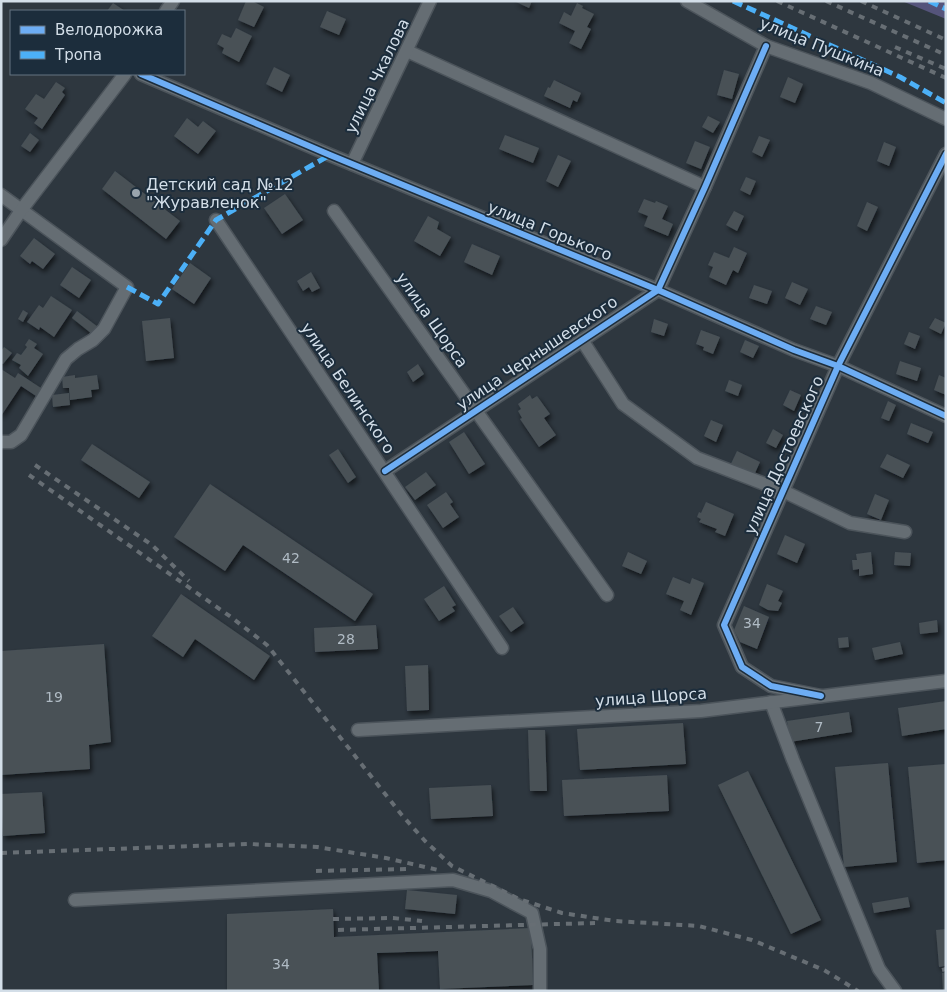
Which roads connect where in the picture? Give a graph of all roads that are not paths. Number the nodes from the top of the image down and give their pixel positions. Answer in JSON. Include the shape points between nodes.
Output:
{"nodes":[{"id":1,"x":430,"y":1,"type":"edge"},
{"id":2,"x":687,"y":1,"type":"edge"},
{"id":3,"x":766,"y":46,"type":"junction"},
{"id":4,"x":407,"y":51,"type":"junction"},
{"id":5,"x":124,"y":75,"type":"edge"},
{"id":6,"x":143,"y":75,"type":"edge"},
{"id":7,"x":946,"y":119,"type":"edge"},
{"id":8,"x":946,"y":154,"type":"edge"},
{"id":9,"x":352,"y":164,"type":"junction"},
{"id":10,"x":705,"y":188,"type":"junction"},
{"id":11,"x":1,"y":195,"type":"edge"},
{"id":12,"x":22,"y":209,"type":"junction"},
{"id":13,"x":334,"y":211,"type":"dead end"},
{"id":14,"x":216,"y":220,"type":"dead end"},
{"id":15,"x":1,"y":240,"type":"edge"},
{"id":16,"x":658,"y":290,"type":"junction"},
{"id":17,"x":582,"y":340,"type":"junction"},
{"id":18,"x":838,"y":366,"type":"junction"},
{"id":19,"x":476,"y":410,"type":"junction"},
{"id":20,"x":946,"y":416,"type":"edge"},
{"id":21,"x":1,"y":442,"type":"edge"},
{"id":22,"x":385,"y":471,"type":"junction"},
{"id":23,"x":783,"y":491,"type":"junction"},
{"id":24,"x":905,"y":532,"type":"dead end"},
{"id":25,"x":607,"y":595,"type":"dead end"},
{"id":26,"x":502,"y":648,"type":"dead end"},
{"id":27,"x":946,"y":681,"type":"edge"},
{"id":28,"x":821,"y":696,"type":"junction"},
{"id":29,"x":771,"y":702,"type":"junction"},
{"id":30,"x":358,"y":730,"type":"dead end"},
{"id":31,"x":75,"y":900,"type":"dead end"},
{"id":32,"x":540,"y":991,"type":"edge"},
{"id":33,"x":895,"y":991,"type":"edge"}],
"edges":[{"from":1,"to":4,"type":"street","name":"улица Чкалова"},
{"from":2,"to":3,"type":"street","name":"улица Пушкина"},
{"from":3,"to":7,"type":"street","name":"улица Пушкина","via":[[871,83]]},
{"from":3,"to":10,"type":"street"},
{"from":4,"to":9,"type":"street","name":"улица Чкалова"},
{"from":4,"to":10,"type":"street"},
{"from":5,"to":12,"type":"street"},
{"from":6,"to":9,"type":"street","name":"улица Горького"},
{"from":8,"to":18,"type":"street","name":"улица Достоевского"},
{"from":9,"to":16,"type":"street","name":"улица Горького"},
{"from":10,"to":16,"type":"street"},
{"from":11,"to":12,"type":"street"},
{"from":12,"to":15,"type":"street"},
{"from":12,"to":21,"type":"street","via":[[128,286],[104,329],[66,359],[21,435],[11,442]]},
{"from":13,"to":19,"type":"street","name":"улица Щорса"},
{"from":14,"to":22,"type":"street","name":"улица Белинского"},
{"from":16,"to":17,"type":"street","name":"улица Чернышевского"},
{"from":16,"to":18,"type":"street","name":"улица Горького"},
{"from":17,"to":19,"type":"street","name":"улица Чернышевского"},
{"from":17,"to":23,"type":"street","via":[[622,404],[697,458]]},
{"from":18,"to":20,"type":"street","name":"улица Горького"},
{"from":18,"to":23,"type":"street","name":"улица Достоевского"},
{"from":19,"to":22,"type":"street","name":"улица Чернышевского"},
{"from":19,"to":25,"type":"street","name":"улица Щорса"},
{"from":22,"to":26,"type":"street","name":"улица Белинского"},
{"from":23,"to":24,"type":"street","via":[[850,523]]},
{"from":23,"to":28,"type":"street","name":"улица Достоевского","via":[[724,625],[742,667],[771,686]]},
{"from":27,"to":28,"type":"street","name":"улица Щорса"},
{"from":28,"to":29,"type":"street","name":"улица Щорса"},
{"from":29,"to":30,"type":"street","name":"улица Щорса","via":[[701,711]]},
{"from":29,"to":33,"type":"street","via":[[879,969]]},
{"from":31,"to":32,"type":"street","via":[[453,880],[490,892],[532,913],[540,949]]}]}
